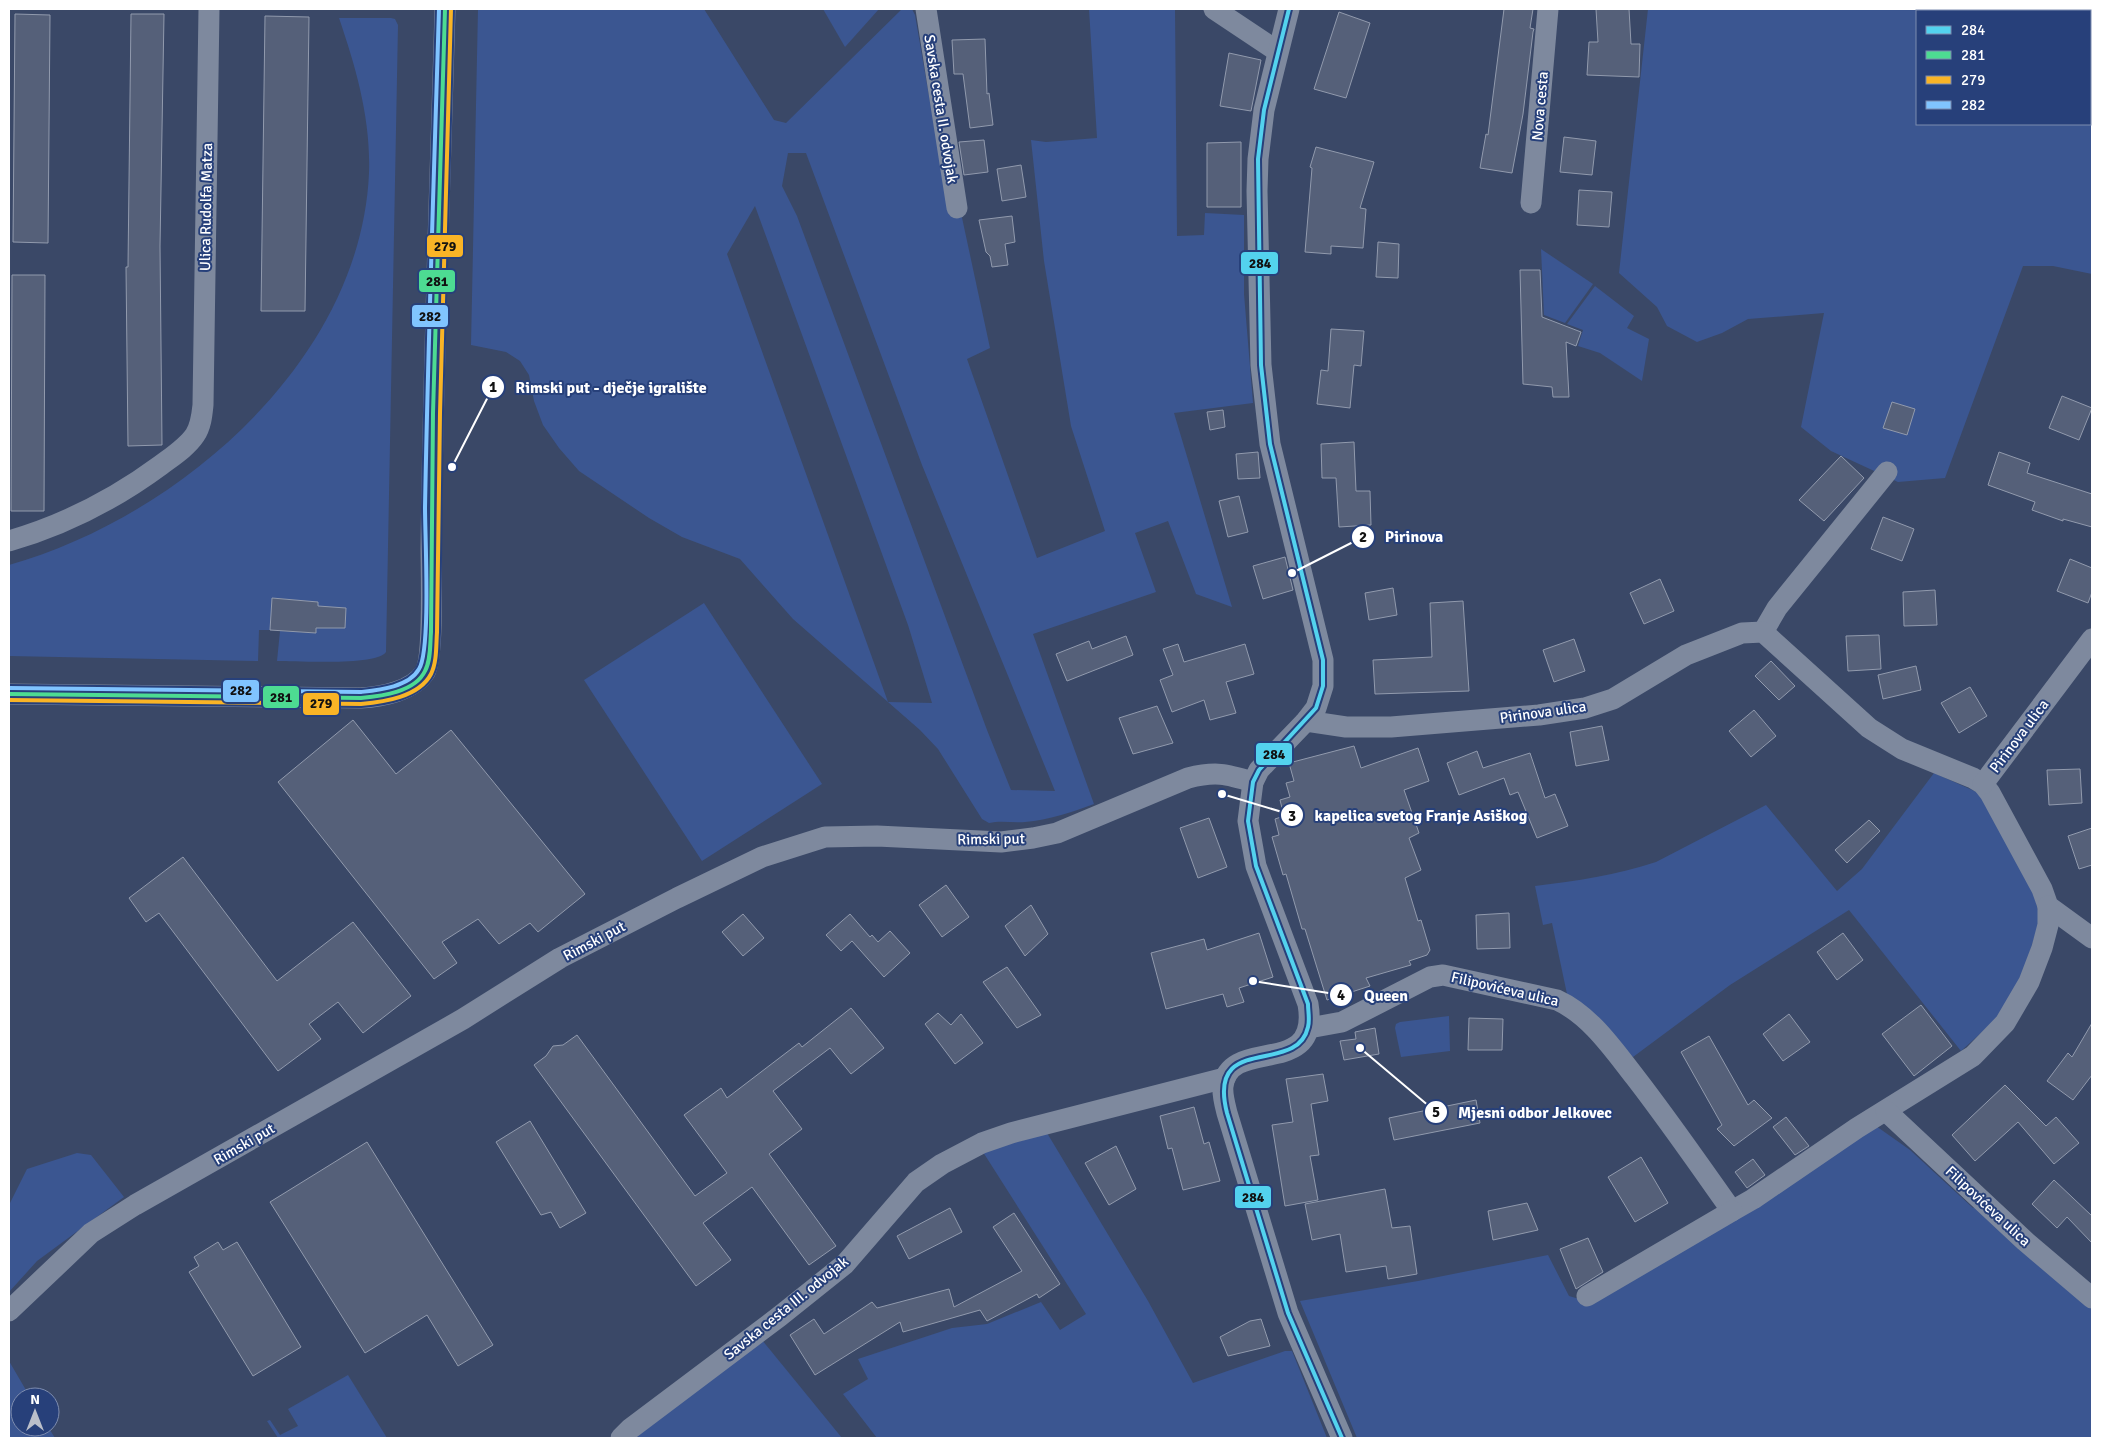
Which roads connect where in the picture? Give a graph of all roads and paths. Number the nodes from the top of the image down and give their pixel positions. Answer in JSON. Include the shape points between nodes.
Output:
{"nodes":[{"id":1,"x":209,"y":9,"type":"edge"},
{"id":2,"x":445,"y":9,"type":"edge"},
{"id":3,"x":926,"y":9,"type":"edge"},
{"id":4,"x":1214,"y":9,"type":"edge"},
{"id":5,"x":1289,"y":9,"type":"edge"},
{"id":6,"x":1548,"y":9,"type":"edge"},
{"id":7,"x":1277,"y":51,"type":"junction"},
{"id":8,"x":1531,"y":203,"type":"dead end"},
{"id":9,"x":957,"y":208,"type":"dead end"},
{"id":10,"x":1887,"y":472,"type":"dead end"},
{"id":11,"x":9,"y":542,"type":"edge"},
{"id":12,"x":1763,"y":632,"type":"junction"},
{"id":13,"x":2092,"y":639,"type":"edge"},
{"id":14,"x":9,"y":694,"type":"edge"},
{"id":15,"x":1306,"y":721,"type":"junction"},
{"id":16,"x":1253,"y":782,"type":"junction"},
{"id":17,"x":1983,"y":784,"type":"junction"},
{"id":18,"x":2048,"y":906,"type":"junction"},
{"id":19,"x":2092,"y":938,"type":"edge"},
{"id":20,"x":1309,"y":1028,"type":"junction"},
{"id":21,"x":1225,"y":1078,"type":"junction"},
{"id":22,"x":1886,"y":1112,"type":"junction"},
{"id":23,"x":1732,"y":1211,"type":"junction"},
{"id":24,"x":1587,"y":1296,"type":"dead end"},
{"id":25,"x":2092,"y":1298,"type":"edge"},
{"id":26,"x":9,"y":1311,"type":"edge"},
{"id":27,"x":621,"y":1438,"type":"edge"},
{"id":28,"x":1342,"y":1438,"type":"edge"}],
"edges":[{"from":1,"to":11,"type":"street","name":"Ulica Rudolfa Matza","via":[[203,405],[196,434],[186,445],[115,497]]},
{"from":2,"to":14,"type":"street","via":[[430,628],[425,671],[404,688],[378,697],[361,698]]},
{"from":3,"to":9,"type":"street","name":"Savska cesta II. odvojak"},
{"from":4,"to":7,"type":"street"},
{"from":5,"to":7,"type":"street"},
{"from":6,"to":8,"type":"street","name":"Nova cesta"},
{"from":7,"to":15,"type":"street","via":[[1264,110],[1258,159],[1261,365],[1270,444],[1323,660],[1323,686],[1316,708]]},
{"from":10,"to":12,"type":"street","via":[[1778,608]]},
{"from":12,"to":15,"type":"street","name":"Pirinova ulica","via":[[1734,636],[1686,655],[1613,699],[1585,708],[1539,716],[1391,727],[1346,727]]},
{"from":12,"to":17,"type":"street","name":"Pirinova ulica","via":[[1869,728],[1902,749]]},
{"from":13,"to":17,"type":"street","name":"Pirinova ulica"},
{"from":15,"to":16,"type":"street","via":[[1271,756]]},
{"from":16,"to":20,"type":"street","via":[[1248,820],[1256,866],[1308,1004]]},
{"from":16,"to":26,"type":"street","name":"Rimski put","via":[[1221,773],[1188,778],[1062,831],[1032,838],[1001,842],[878,836],[825,837],[762,857],[560,958],[468,1016],[135,1205],[91,1233]]},
{"from":17,"to":18,"type":"street","via":[[2042,889]]},
{"from":18,"to":19,"type":"street"},
{"from":18,"to":22,"type":"street","via":[[2048,925],[2042,948],[2029,982],[2005,1023],[1973,1056]]},
{"from":20,"to":21,"type":"street","via":[[1300,1044],[1292,1049],[1237,1064]]},
{"from":20,"to":23,"type":"street","name":"Filipovićeva ulica","via":[[1342,1022],[1430,977],[1443,975],[1557,1000],[1573,1007],[1591,1024],[1669,1121]]},
{"from":21,"to":27,"type":"street","name":"Savska cesta III. odvojak","via":[[1011,1133],[982,1143],[942,1164],[916,1182],[845,1264]]},
{"from":21,"to":28,"type":"street","via":[[1222,1088],[1227,1113],[1288,1313]]},
{"from":22,"to":23,"type":"street"},
{"from":22,"to":25,"type":"street","name":"Filipovićeva ulica","via":[[2025,1241]]},
{"from":23,"to":24,"type":"street"}]}
